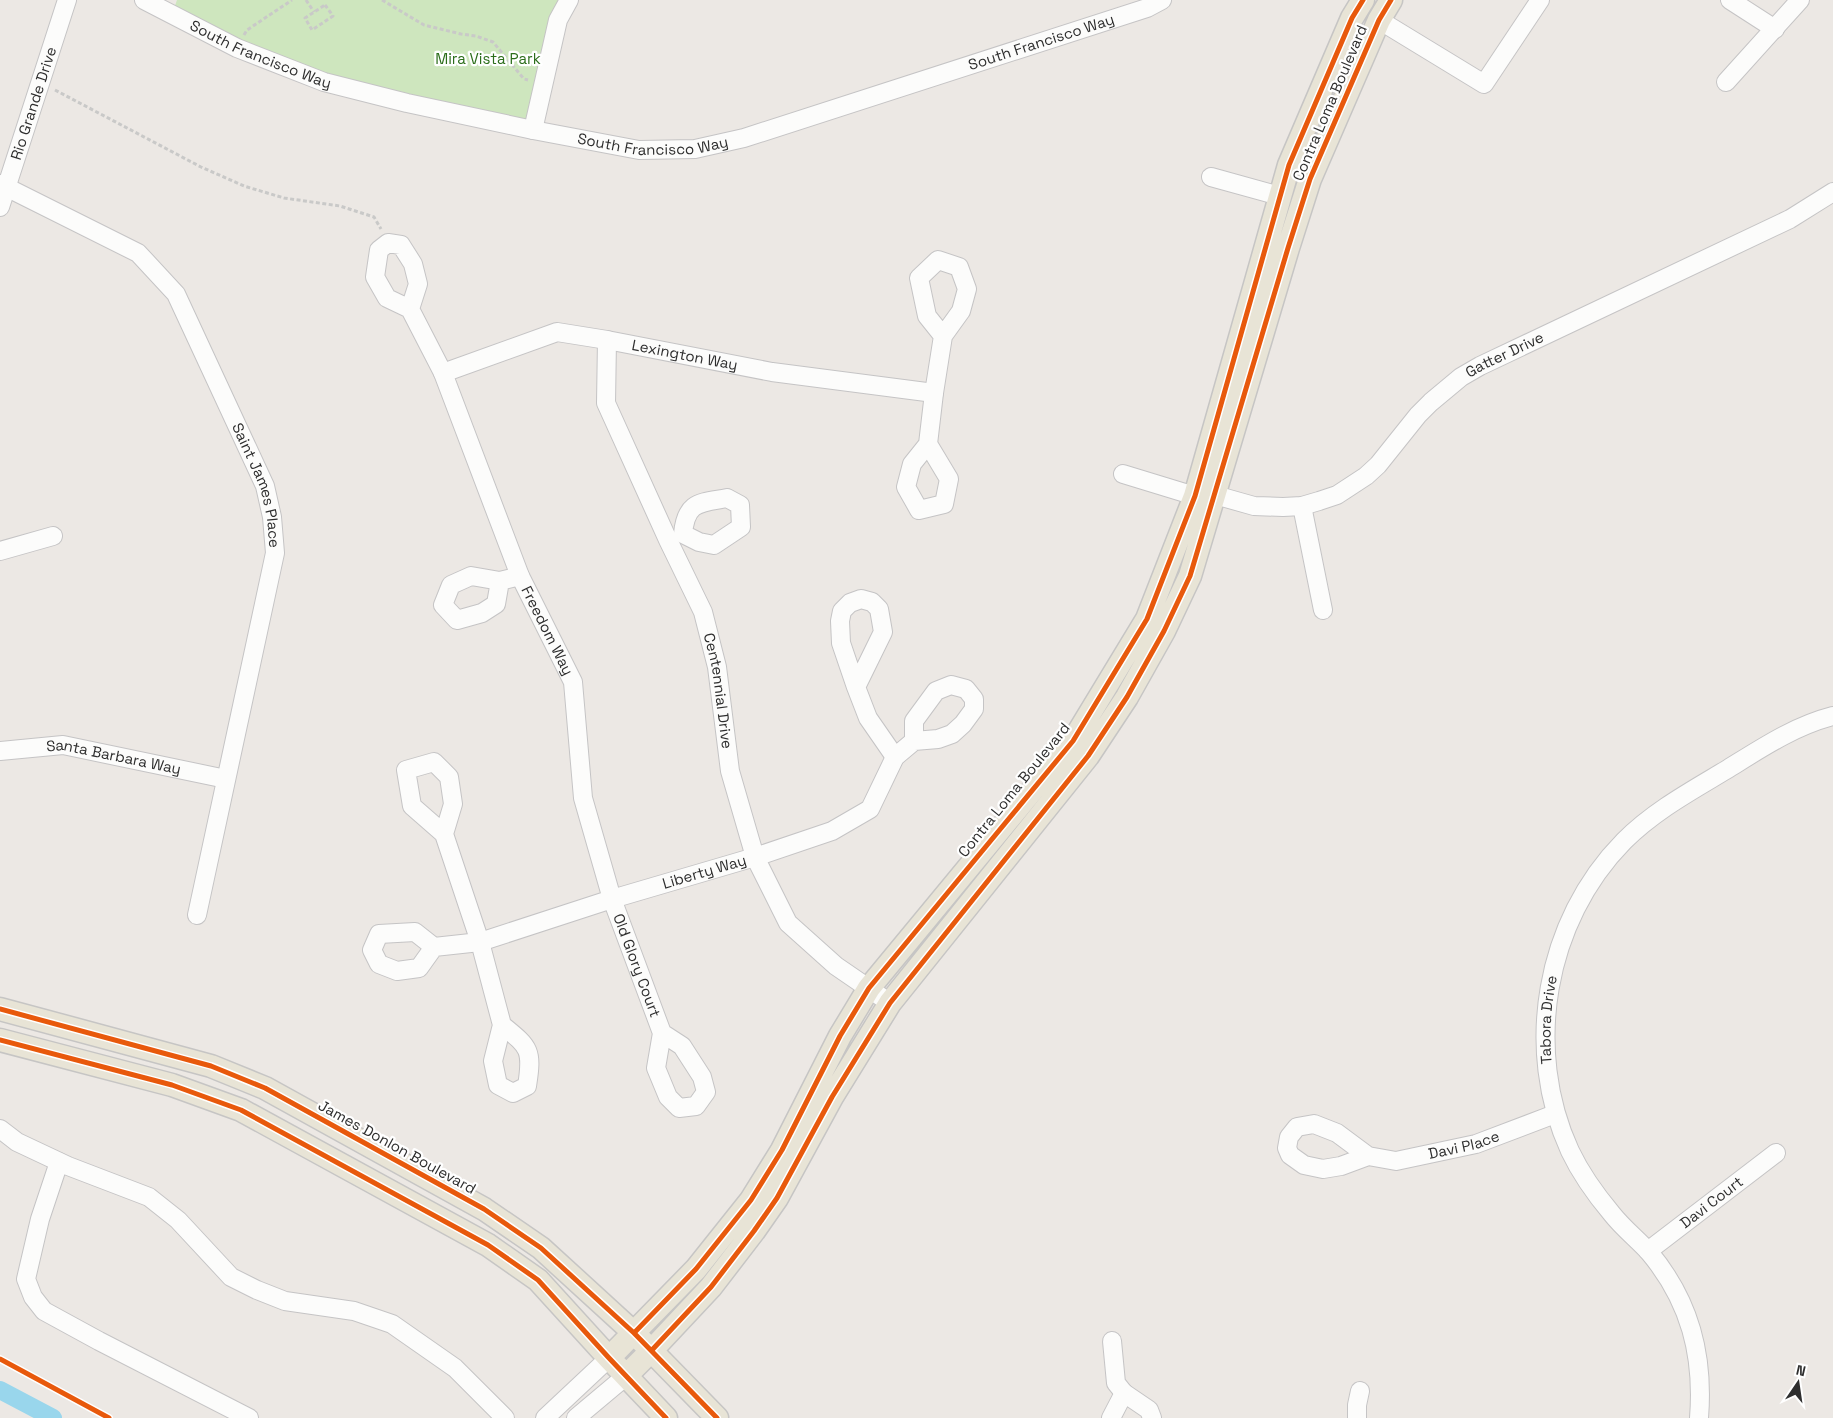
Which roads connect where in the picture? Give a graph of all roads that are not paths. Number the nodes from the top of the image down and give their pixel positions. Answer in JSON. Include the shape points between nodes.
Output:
{"nodes":[{"id":1,"x":67,"y":0,"type":"edge"},
{"id":2,"x":144,"y":0,"type":"edge"},
{"id":3,"x":569,"y":0,"type":"edge"},
{"id":4,"x":1162,"y":0,"type":"edge"},
{"id":5,"x":1363,"y":0,"type":"edge"},
{"id":6,"x":1391,"y":0,"type":"edge"},
{"id":7,"x":1540,"y":0,"type":"edge"},
{"id":8,"x":1730,"y":0,"type":"edge"},
{"id":9,"x":1800,"y":0,"type":"edge"},
{"id":10,"x":1379,"y":20,"type":"junction"},
{"id":11,"x":1775,"y":29,"type":"junction"},
{"id":12,"x":1726,"y":82,"type":"dead end"},
{"id":13,"x":533,"y":130,"type":"junction"},
{"id":14,"x":1211,"y":177,"type":"dead end"},
{"id":15,"x":3,"y":186,"type":"edge"},
{"id":16,"x":1833,"y":192,"type":"edge"},
{"id":17,"x":1280,"y":196,"type":"junction"},
{"id":18,"x":0,"y":207,"type":"edge"},
{"id":19,"x":410,"y":309,"type":"junction"},
{"id":20,"x":943,"y":336,"type":"dead end"},
{"id":21,"x":607,"y":340,"type":"junction"},
{"id":22,"x":443,"y":373,"type":"junction"},
{"id":23,"x":934,"y":393,"type":"junction"},
{"id":24,"x":928,"y":444,"type":"dead end"},
{"id":25,"x":1123,"y":474,"type":"dead end"},
{"id":26,"x":1205,"y":496,"type":"junction"},
{"id":27,"x":1302,"y":506,"type":"junction"},
{"id":28,"x":53,"y":536,"type":"dead end"},
{"id":29,"x":0,"y":550,"type":"edge"},
{"id":30,"x":520,"y":576,"type":"junction"},
{"id":31,"x":500,"y":581,"type":"dead end"},
{"id":32,"x":1323,"y":610,"type":"dead end"},
{"id":33,"x":856,"y":687,"type":"dead end"},
{"id":34,"x":1833,"y":716,"type":"edge"},
{"id":35,"x":914,"y":741,"type":"dead end"},
{"id":36,"x":0,"y":751,"type":"edge"},
{"id":37,"x":895,"y":758,"type":"junction"},
{"id":38,"x":226,"y":779,"type":"junction"},
{"id":39,"x":444,"y":834,"type":"dead end"},
{"id":40,"x":755,"y":857,"type":"junction"},
{"id":41,"x":612,"y":899,"type":"junction"},
{"id":42,"x":197,"y":915,"type":"dead end"},
{"id":43,"x":480,"y":942,"type":"junction"},
{"id":44,"x":434,"y":947,"type":"dead end"},
{"id":45,"x":869,"y":988,"type":"junction"},
{"id":46,"x":890,"y":1003,"type":"junction"},
{"id":47,"x":0,"y":1009,"type":"edge"},
{"id":48,"x":502,"y":1025,"type":"dead end"},
{"id":49,"x":662,"y":1033,"type":"dead end"},
{"id":50,"x":0,"y":1040,"type":"edge"},
{"id":51,"x":1555,"y":1114,"type":"junction"},
{"id":52,"x":0,"y":1129,"type":"edge"},
{"id":53,"x":1776,"y":1153,"type":"dead end"},
{"id":54,"x":1368,"y":1156,"type":"dead end"},
{"id":55,"x":59,"y":1162,"type":"junction"},
{"id":56,"x":1648,"y":1251,"type":"junction"},
{"id":57,"x":634,"y":1333,"type":"junction"},
{"id":58,"x":1112,"y":1340,"type":"dead end"},
{"id":59,"x":652,"y":1350,"type":"junction"},
{"id":60,"x":609,"y":1358,"type":"junction"},
{"id":61,"x":626,"y":1376,"type":"junction"},
{"id":62,"x":1360,"y":1391,"type":"dead end"},
{"id":63,"x":1124,"y":1393,"type":"junction"},
{"id":64,"x":248,"y":1418,"type":"edge"},
{"id":65,"x":505,"y":1418,"type":"edge"},
{"id":66,"x":545,"y":1418,"type":"edge"},
{"id":67,"x":576,"y":1418,"type":"edge"},
{"id":68,"x":666,"y":1418,"type":"edge"},
{"id":69,"x":717,"y":1418,"type":"edge"},
{"id":70,"x":1111,"y":1418,"type":"edge"},
{"id":71,"x":1152,"y":1418,"type":"edge"},
{"id":72,"x":1357,"y":1418,"type":"edge"},
{"id":73,"x":1699,"y":1418,"type":"edge"}],
"edges":[{"from":1,"to":15,"type":"street","name":"Rio Grande Drive"},
{"from":2,"to":13,"type":"street","name":"South Francisco Way","via":[[237,48],[324,82]]},
{"from":3,"to":13,"type":"street","via":[[558,20]]},
{"from":4,"to":13,"type":"street","name":"South Francisco Way","via":[[1146,8],[744,138],[695,148],[639,150]]},
{"from":5,"to":17,"type":"main road","name":"Contra Loma Boulevard","via":[[1352,18],[1292,157]]},
{"from":6,"to":10,"type":"main road","name":"Contra Loma Boulevard"},
{"from":7,"to":10,"type":"street","via":[[1484,84]]},
{"from":8,"to":11,"type":"street"},
{"from":9,"to":11,"type":"street"},
{"from":10,"to":26,"type":"main road","name":"Contra Loma Boulevard","via":[[1310,178]]},
{"from":11,"to":12,"type":"street"},
{"from":14,"to":17,"type":"street"},
{"from":15,"to":18,"type":"street","name":"Rio Grande Drive"},
{"from":15,"to":38,"type":"street","name":"Saint James Place","via":[[138,253],[176,294],[265,486],[275,553]]},
{"from":16,"to":27,"type":"street","name":"Gatter Drive","via":[[1790,219],[1461,377],[1430,402],[1366,476],[1337,495]]},
{"from":17,"to":26,"type":"main road","name":"Contra Loma Boulevard"},
{"from":19,"to":19,"type":"street","via":[[418,284],[413,264],[401,245],[388,243],[379,250],[375,277],[387,298]]},
{"from":19,"to":22,"type":"street","name":"Freedom Way"},
{"from":20,"to":23,"type":"street"},
{"from":21,"to":22,"type":"street","name":"Lexington Way","via":[[557,332]]},
{"from":21,"to":23,"type":"street","name":"Lexington Way","via":[[772,372]]},
{"from":21,"to":40,"type":"street","name":"Centennial Drive","via":[[606,403],[675,537],[703,612],[717,667],[730,771]]},
{"from":22,"to":30,"type":"street","name":"Freedom Way"},
{"from":23,"to":24,"type":"street"},
{"from":25,"to":26,"type":"street","name":"Gatter Drive"},
{"from":26,"to":27,"type":"street","name":"Gatter Drive","via":[[1254,506]]},
{"from":26,"to":45,"type":"main road","name":"Contra Loma Boulevard","via":[[1147,619],[1073,741]]},
{"from":26,"to":46,"type":"main road","name":"Contra Loma Boulevard","via":[[1190,576],[1127,698],[1088,756]]},
{"from":27,"to":32,"type":"street"},
{"from":28,"to":29,"type":"street"},
{"from":30,"to":31,"type":"street"},
{"from":30,"to":41,"type":"street","name":"Freedom Way","via":[[573,682],[583,798]]},
{"from":33,"to":37,"type":"street","via":[[868,718]]},
{"from":34,"to":51,"type":"street","name":"Tabora Drive","via":[[1784,736],[1655,814],[1624,842],[1595,877],[1569,923],[1552,973],[1545,1048]]},
{"from":35,"to":37,"type":"street"},
{"from":36,"to":38,"type":"street","name":"Santa Barbara Way","via":[[63,745]]},
{"from":37,"to":40,"type":"street","name":"Liberty Way","via":[[870,809],[832,831]]},
{"from":38,"to":42,"type":"street","name":"Saint James Place"},
{"from":39,"to":43,"type":"street"},
{"from":40,"to":41,"type":"street","name":"Liberty Way"},
{"from":40,"to":45,"type":"street","name":"Centennial Drive","via":[[788,923],[836,966]]},
{"from":41,"to":43,"type":"street","name":"Liberty Way"},
{"from":41,"to":49,"type":"street","name":"Old Glory Court"},
{"from":43,"to":44,"type":"street","name":"Liberty Way"},
{"from":43,"to":48,"type":"street"},
{"from":45,"to":46,"type":"street","name":"Centennial Drive"},
{"from":45,"to":57,"type":"main road","name":"Contra Loma Boulevard","via":[[840,1036],[782,1150],[751,1200],[696,1269]]},
{"from":46,"to":59,"type":"main road","name":"Contra Loma Boulevard","via":[[754,1232],[711,1286]]},
{"from":47,"to":57,"type":"main road","name":"James Donlon Boulevard","via":[[211,1066],[264,1088],[484,1209],[541,1248]]},
{"from":50,"to":60,"type":"main road","via":[[172,1085],[241,1110],[488,1245],[538,1280]]},
{"from":51,"to":54,"type":"street","name":"Davi Place","via":[[1476,1144],[1396,1162]]},
{"from":51,"to":56,"type":"street","name":"Tabora Drive","via":[[1570,1151],[1590,1186]]},
{"from":52,"to":55,"type":"street","via":[[17,1142]]},
{"from":53,"to":56,"type":"street","name":"Davi Court"},
{"from":55,"to":64,"type":"street","via":[[40,1219],[26,1280],[33,1297],[44,1311]]},
{"from":55,"to":65,"type":"street","via":[[150,1197],[178,1220],[231,1277],[257,1290],[285,1301],[354,1311],[392,1324],[455,1368]]},
{"from":56,"to":73,"type":"street","name":"Tabora Drive","via":[[1668,1278],[1690,1324],[1699,1371]]},
{"from":57,"to":59,"type":"main road","name":"James Donlon Boulevard"},
{"from":57,"to":60,"type":"main road","name":"Contra Loma Boulevard"},
{"from":58,"to":63,"type":"street","via":[[1116,1383]]},
{"from":59,"to":61,"type":"main road","name":"Contra Loma Boulevard"},
{"from":59,"to":69,"type":"main road","name":"James Donlon Boulevard"},
{"from":60,"to":61,"type":"main road"},
{"from":60,"to":66,"type":"street"},
{"from":61,"to":67,"type":"street"},
{"from":61,"to":68,"type":"main road"},
{"from":62,"to":72,"type":"street"},
{"from":63,"to":70,"type":"street"},
{"from":63,"to":71,"type":"street","via":[[1149,1410]]}]}
